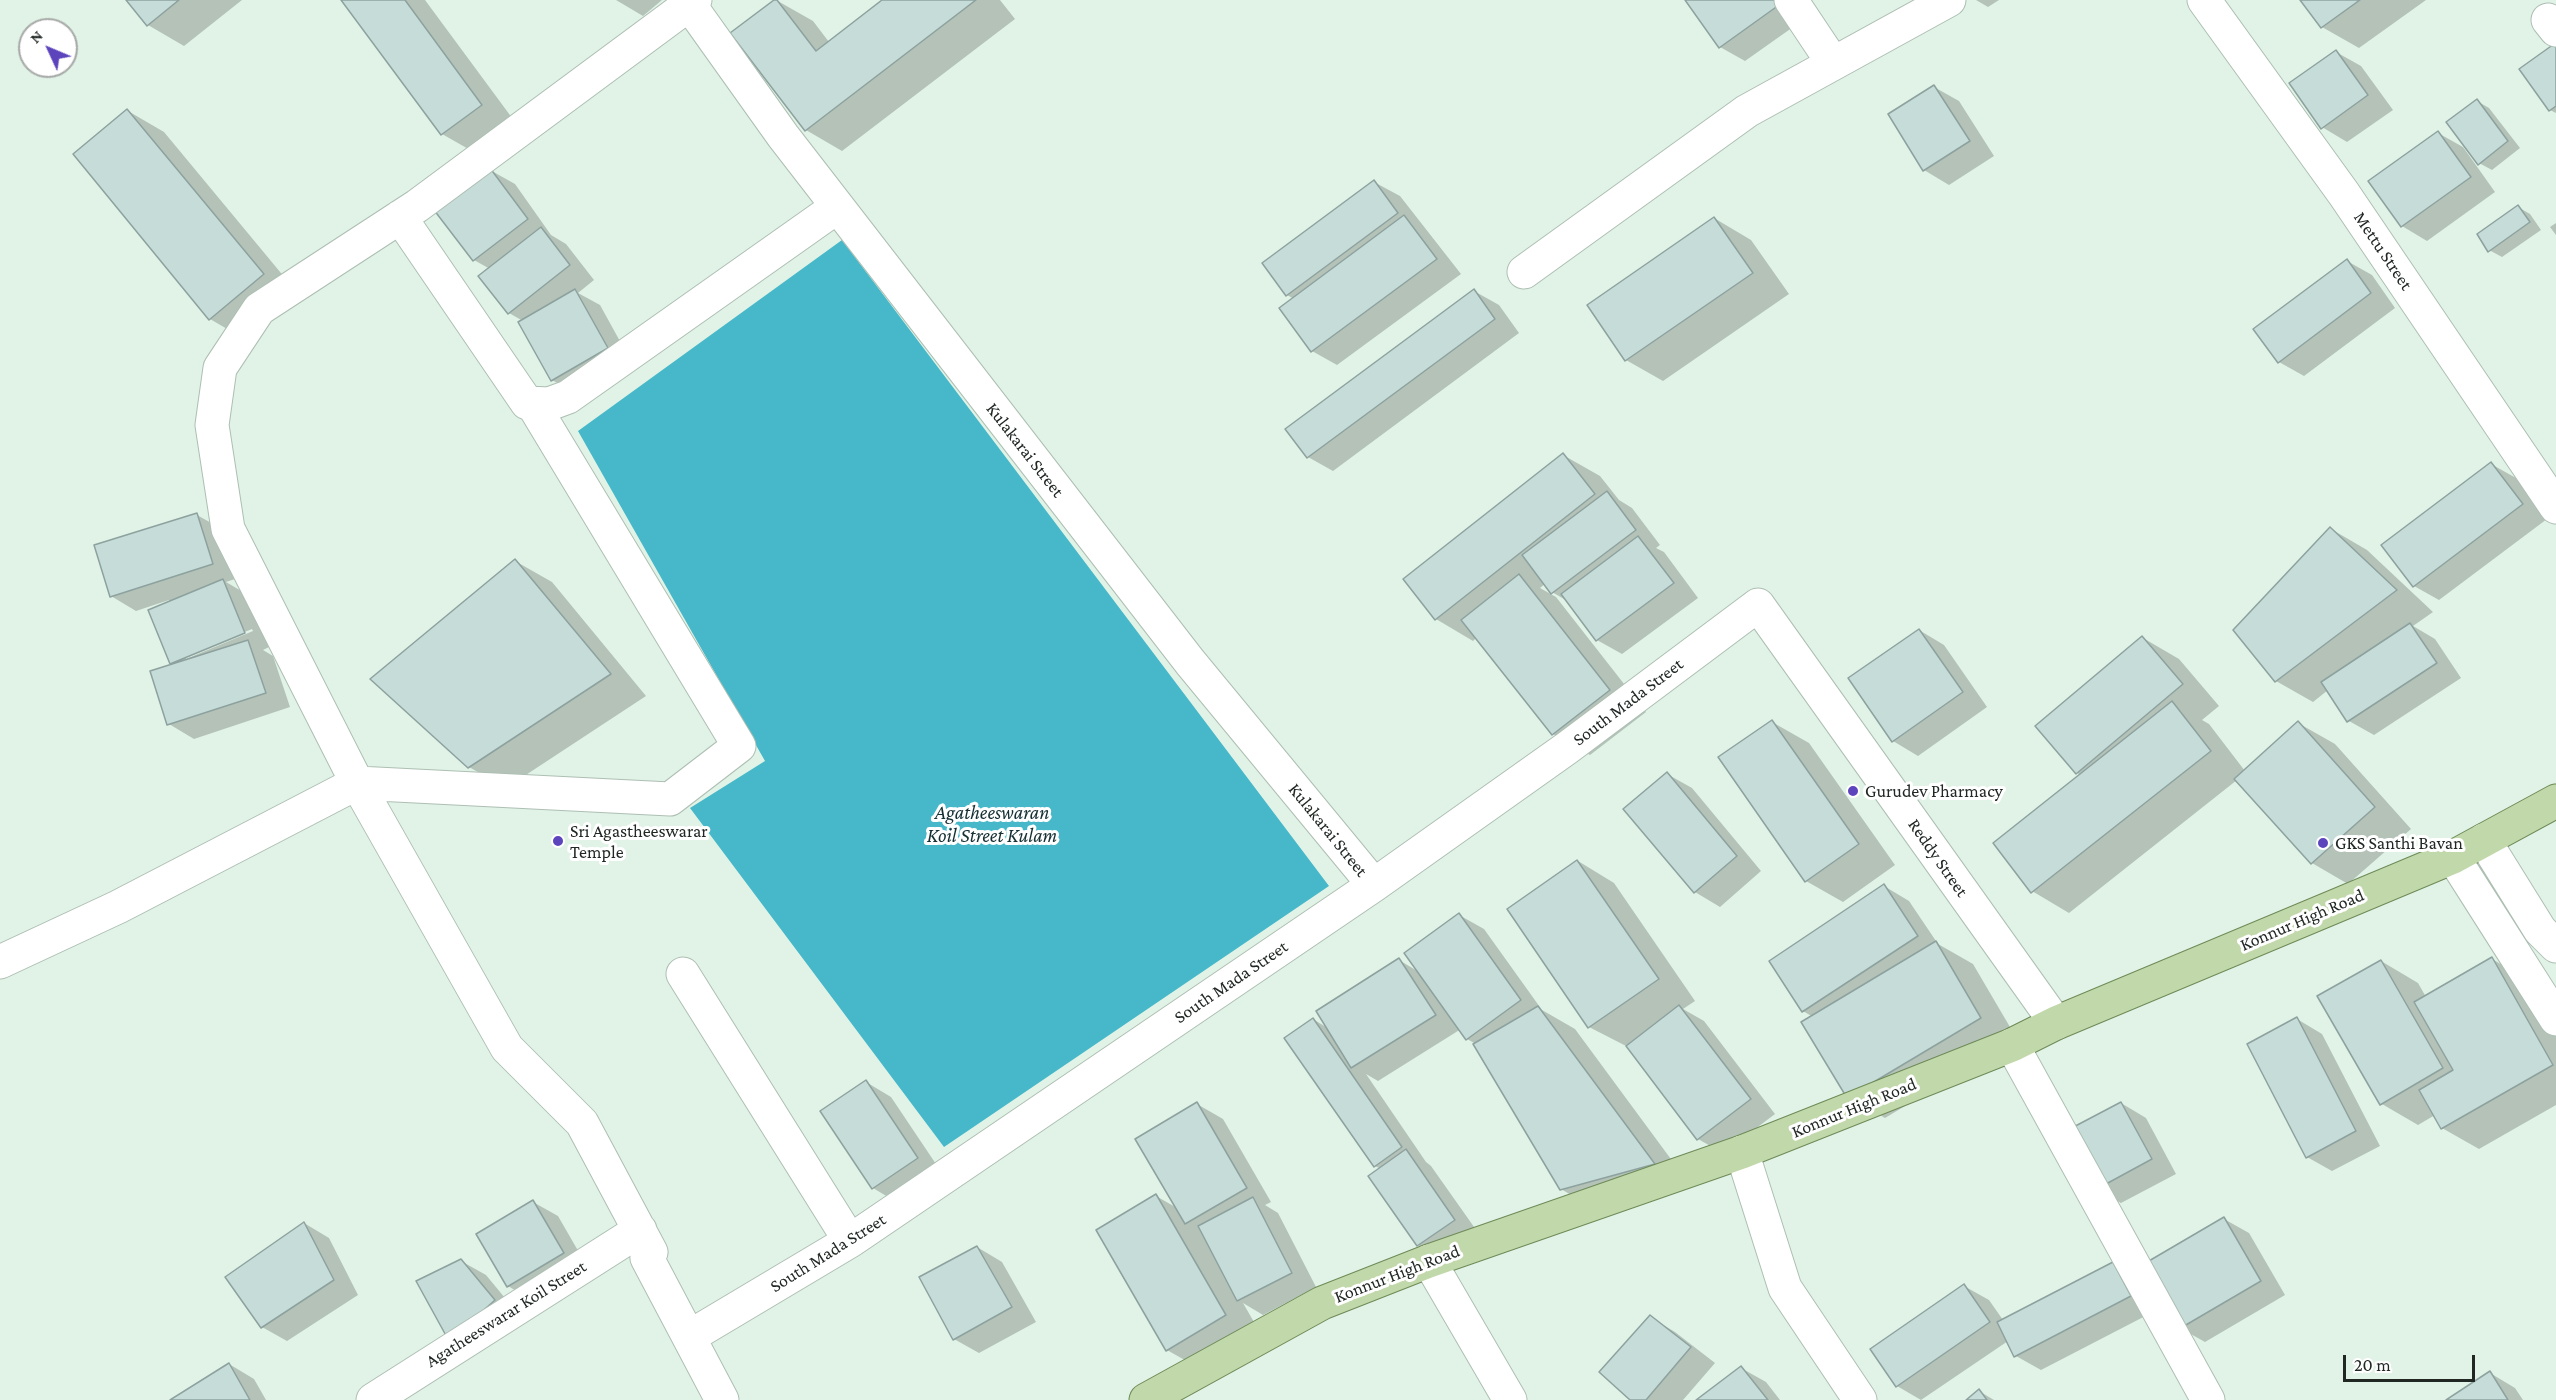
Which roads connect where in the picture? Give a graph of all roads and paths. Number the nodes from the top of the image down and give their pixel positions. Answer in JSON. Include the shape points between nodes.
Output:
{"nodes":[{"id":1,"x":1791,"y":0,"type":"edge"},
{"id":2,"x":1948,"y":0,"type":"edge"},
{"id":3,"x":2204,"y":0,"type":"edge"},
{"id":4,"x":692,"y":2,"type":"edge"},
{"id":5,"x":1833,"y":63,"type":"junction"},
{"id":6,"x":837,"y":207,"type":"junction"},
{"id":7,"x":400,"y":217,"type":"junction"},
{"id":8,"x":1524,"y":272,"type":"dead end"},
{"id":9,"x":532,"y":403,"type":"junction"},
{"id":10,"x":2556,"y":507,"type":"edge"},
{"id":11,"x":1758,"y":605,"type":"joint"},
{"id":12,"x":357,"y":783,"type":"junction"},
{"id":13,"x":2556,"y":801,"type":"edge"},
{"id":14,"x":2484,"y":840,"type":"junction"},
{"id":15,"x":2453,"y":857,"type":"junction"},
{"id":16,"x":1374,"y":885,"type":"junction"},
{"id":17,"x":2523,"y":904,"type":"junction"},
{"id":18,"x":2556,"y":912,"type":"edge"},
{"id":19,"x":2556,"y":946,"type":"edge"},
{"id":20,"x":0,"y":962,"type":"edge"},
{"id":21,"x":683,"y":974,"type":"dead end"},
{"id":22,"x":2556,"y":1019,"type":"edge"},
{"id":23,"x":2056,"y":1023,"type":"junction"},
{"id":24,"x":2012,"y":1045,"type":"junction"},
{"id":25,"x":1742,"y":1152,"type":"junction"},
{"id":26,"x":640,"y":1230,"type":"junction"},
{"id":27,"x":850,"y":1242,"type":"junction"},
{"id":28,"x":1429,"y":1261,"type":"junction"},
{"id":29,"x":689,"y":1337,"type":"junction"},
{"id":30,"x":373,"y":1400,"type":"edge"},
{"id":31,"x":722,"y":1400,"type":"edge"},
{"id":32,"x":1146,"y":1400,"type":"edge"},
{"id":33,"x":1510,"y":1400,"type":"edge"},
{"id":34,"x":1860,"y":1400,"type":"edge"},
{"id":35,"x":2208,"y":1400,"type":"edge"}],
"edges":[{"from":1,"to":5,"type":"street"},
{"from":2,"to":5,"type":"street"},
{"from":3,"to":10,"type":"street","name":"Mettu Street","via":[[2344,194]]},
{"from":4,"to":6,"type":"street","name":"Kulakarai Street"},
{"from":4,"to":7,"type":"street"},
{"from":5,"to":8,"type":"street","via":[[1747,111]]},
{"from":6,"to":9,"type":"street","via":[[568,397],[549,405]]},
{"from":6,"to":16,"type":"street","name":"Kulakarai Street","via":[[1191,663]]},
{"from":7,"to":9,"type":"street","via":[[527,403]]},
{"from":7,"to":12,"type":"street","via":[[259,309],[220,368],[212,425],[228,529]]},
{"from":9,"to":12,"type":"street","via":[[739,746],[669,799]]},
{"from":11,"to":16,"type":"street","name":"South Mada Street","via":[[1567,748]]},
{"from":11,"to":23,"type":"street","name":"Reddy Street"},
{"from":12,"to":20,"type":"street","via":[[118,907]]},
{"from":12,"to":26,"type":"street","via":[[507,1048],[582,1123]]},
{"from":13,"to":14,"type":"main road","name":"Konnur High Road"},
{"from":14,"to":15,"type":"main road","name":"Konnur High Road"},
{"from":14,"to":17,"type":"street"},
{"from":15,"to":22,"type":"street"},
{"from":15,"to":23,"type":"main road","name":"Konnur High Road"},
{"from":16,"to":27,"type":"street","name":"South Mada Street"},
{"from":17,"to":18,"type":"street"},
{"from":17,"to":19,"type":"street"},
{"from":21,"to":27,"type":"street"},
{"from":23,"to":24,"type":"main road","name":"Konnur High Road"},
{"from":24,"to":25,"type":"main road","name":"Konnur High Road"},
{"from":24,"to":35,"type":"street"},
{"from":25,"to":28,"type":"main road","name":"Konnur High Road"},
{"from":25,"to":34,"type":"street","via":[[1785,1288]]},
{"from":26,"to":29,"type":"street","via":[[651,1252],[647,1258]]},
{"from":26,"to":30,"type":"street","name":"Agatheeswarar Koil Street"},
{"from":27,"to":29,"type":"street","name":"South Mada Street"},
{"from":28,"to":32,"type":"main road","name":"Konnur High Road","via":[[1322,1303]]},
{"from":28,"to":33,"type":"street"},
{"from":29,"to":31,"type":"street"}]}
